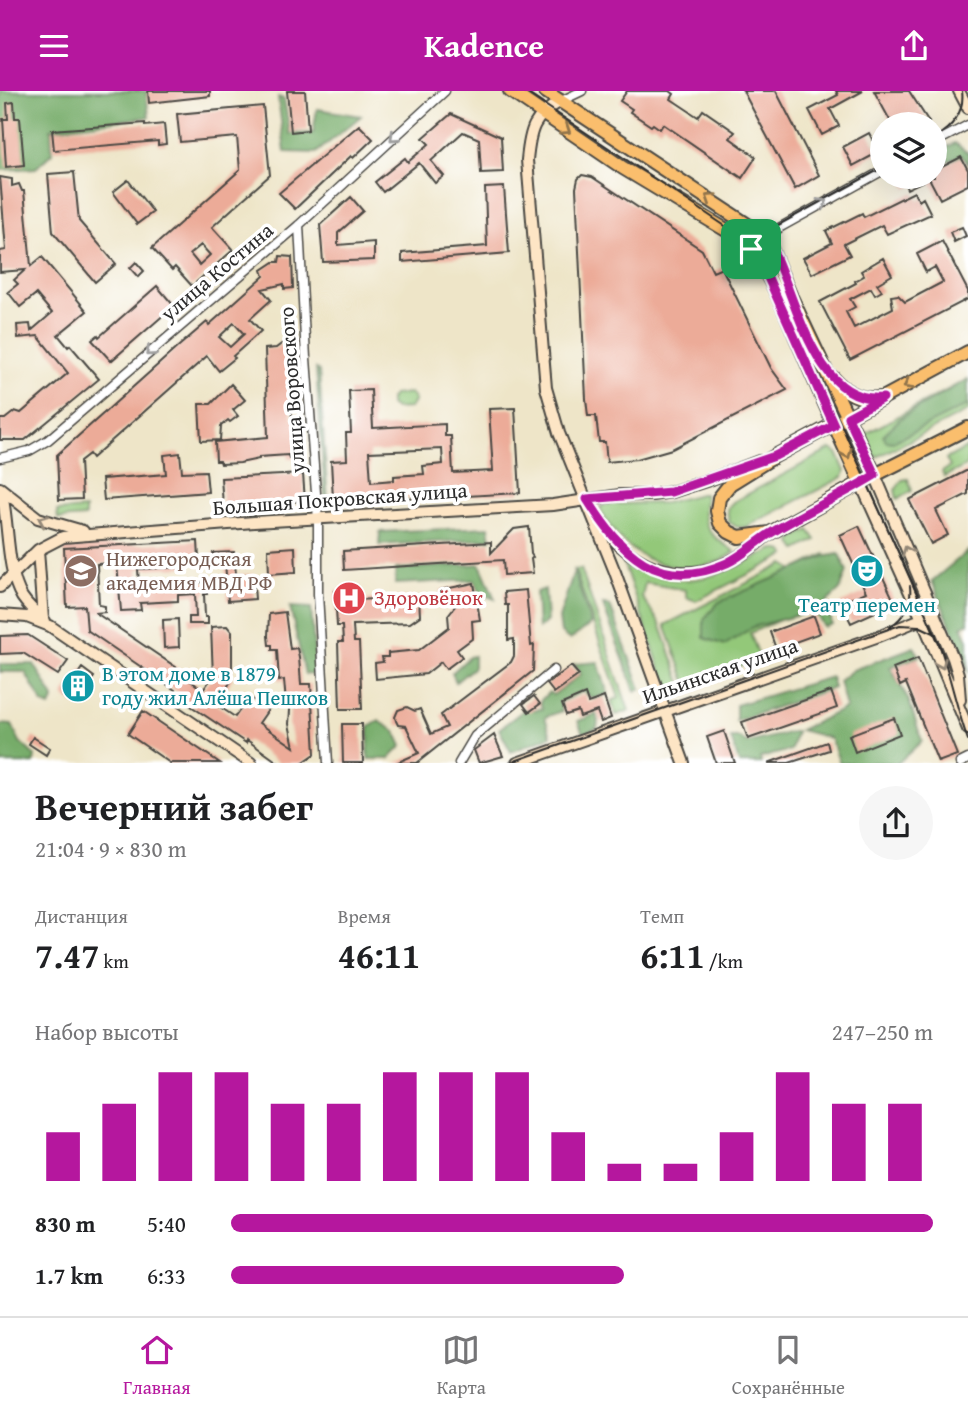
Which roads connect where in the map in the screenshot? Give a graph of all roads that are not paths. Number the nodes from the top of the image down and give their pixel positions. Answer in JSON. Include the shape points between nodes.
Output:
{"nodes":[{"id":1,"x":444,"y":91,"type":"edge"},
{"id":2,"x":510,"y":91,"type":"edge"},
{"id":3,"x":545,"y":91,"type":"edge"},
{"id":4,"x":582,"y":91,"type":"edge"},
{"id":5,"x":959,"y":91,"type":"edge"},
{"id":6,"x":561,"y":101,"type":"junction"},
{"id":7,"x":968,"y":108,"type":"edge"},
{"id":8,"x":541,"y":113,"type":"junction"},
{"id":9,"x":968,"y":125,"type":"edge"},
{"id":10,"x":947,"y":136,"type":"edge"},
{"id":11,"x":870,"y":178,"type":"edge"},
{"id":12,"x":299,"y":225,"type":"junction"},
{"id":13,"x":766,"y":237,"type":"junction"},
{"id":14,"x":751,"y":249,"type":"junction"},
{"id":15,"x":968,"y":352,"type":"edge"},
{"id":16,"x":825,"y":370,"type":"junction"},
{"id":17,"x":883,"y":398,"type":"junction"},
{"id":18,"x":848,"y":417,"type":"junction"},
{"id":19,"x":834,"y":425,"type":"junction"},
{"id":20,"x":968,"y":428,"type":"edge"},
{"id":21,"x":775,"y":456,"type":"junction"},
{"id":22,"x":0,"y":458,"type":"edge"},
{"id":23,"x":875,"y":475,"type":"junction"},
{"id":24,"x":861,"y":484,"type":"junction"},
{"id":25,"x":0,"y":489,"type":"edge"},
{"id":26,"x":587,"y":499,"type":"junction"},
{"id":27,"x":318,"y":520,"type":"junction"},
{"id":28,"x":770,"y":533,"type":"junction"},
{"id":29,"x":94,"y":534,"type":"junction"},
{"id":30,"x":38,"y":550,"type":"junction"},
{"id":31,"x":13,"y":572,"type":"junction"},
{"id":32,"x":0,"y":587,"type":"edge"},
{"id":33,"x":934,"y":614,"type":"junction"},
{"id":34,"x":0,"y":615,"type":"edge"},
{"id":35,"x":922,"y":619,"type":"junction"},
{"id":36,"x":46,"y":623,"type":"junction"},
{"id":37,"x":554,"y":670,"type":"dead end"},
{"id":38,"x":961,"y":710,"type":"junction"},
{"id":39,"x":665,"y":711,"type":"junction"},
{"id":40,"x":968,"y":729,"type":"edge"},
{"id":41,"x":968,"y":759,"type":"edge"},
{"id":42,"x":326,"y":762,"type":"edge"},
{"id":43,"x":251,"y":763,"type":"edge"},
{"id":44,"x":459,"y":763,"type":"edge"},
{"id":45,"x":517,"y":763,"type":"edge"},
{"id":46,"x":684,"y":763,"type":"edge"},
{"id":47,"x":960,"y":763,"type":"edge"}],
"edges":[{"from":1,"to":12,"type":"street","name":"улица Костина","one_way":true},
{"from":2,"to":8,"type":"main road"},
{"from":3,"to":6,"type":"main road"},
{"from":4,"to":6,"type":"street"},
{"from":5,"to":7,"type":"main road"},
{"from":6,"to":8,"type":"main road"},
{"from":13,"to":6,"type":"main road","one_way":true},
{"from":8,"to":14,"type":"main road","one_way":true},
{"from":8,"to":26,"type":"main road","via":[[529,134],[527,160],[542,352],[559,433]]},
{"from":9,"to":10,"type":"street"},
{"from":13,"to":11,"type":"street","one_way":true},
{"from":12,"to":22,"type":"street","name":"улица Костина","one_way":true,"via":[[48,440],[29,451]]},
{"from":12,"to":27,"type":"street","name":"улица Воровского"},
{"from":13,"to":14,"type":"street"},
{"from":13,"to":16,"type":"main road"},
{"from":14,"to":19,"type":"main road"},
{"from":15,"to":17,"type":"main road","one_way":true},
{"from":16,"to":17,"type":"main road","via":[[851,394]]},
{"from":16,"to":18,"type":"main road"},
{"from":17,"to":18,"type":"main road"},
{"from":18,"to":19,"type":"main road"},
{"from":18,"to":23,"type":"main road"},
{"from":19,"to":21,"type":"main road"},
{"from":19,"to":24,"type":"main road","one_way":true},
{"from":20,"to":23,"type":"main road"},
{"from":21,"to":26,"type":"main road","name":"Большая Покровская улица","via":[[671,492]]},
{"from":21,"to":28,"type":"main road","via":[[730,484],[719,498],[717,511],[720,523],[739,537]]},
{"from":23,"to":24,"type":"main road"},
{"from":33,"to":23,"type":"main road","one_way":true},
{"from":24,"to":28,"type":"main road"},
{"from":24,"to":35,"type":"main road"},
{"from":29,"to":25,"type":"main road","one_way":true,"via":[[38,518]]},
{"from":25,"to":31,"type":"main road"},
{"from":26,"to":27,"type":"main road","name":"Большая Покровская улица"},
{"from":26,"to":28,"type":"main road","via":[[625,551],[648,566],[671,572],[694,572],[726,563]]},
{"from":26,"to":39,"type":"main road"},
{"from":27,"to":29,"type":"main road","name":"Большая Покровская улица"},
{"from":27,"to":42,"type":"street","name":"улица Воровского"},
{"from":29,"to":30,"type":"main road","via":[[63,537]]},
{"from":30,"to":31,"type":"main road"},
{"from":30,"to":36,"type":"main road"},
{"from":31,"to":32,"type":"main road"},
{"from":31,"to":36,"type":"main road","via":[[22,597]]},
{"from":33,"to":35,"type":"main road","name":"Ильинская улица"},
{"from":33,"to":38,"type":"main road","via":[[958,674]]},
{"from":34,"to":36,"type":"main road"},
{"from":35,"to":38,"type":"main road","one_way":true},
{"from":35,"to":39,"type":"main road","name":"Ильинская улица"},
{"from":36,"to":43,"type":"main road"},
{"from":37,"to":44,"type":"street","via":[[475,736]]},
{"from":38,"to":40,"type":"main road"},
{"from":39,"to":45,"type":"main road","name":"Ильинская улица"},
{"from":39,"to":46,"type":"main road"},
{"from":41,"to":47,"type":"street"}]}
